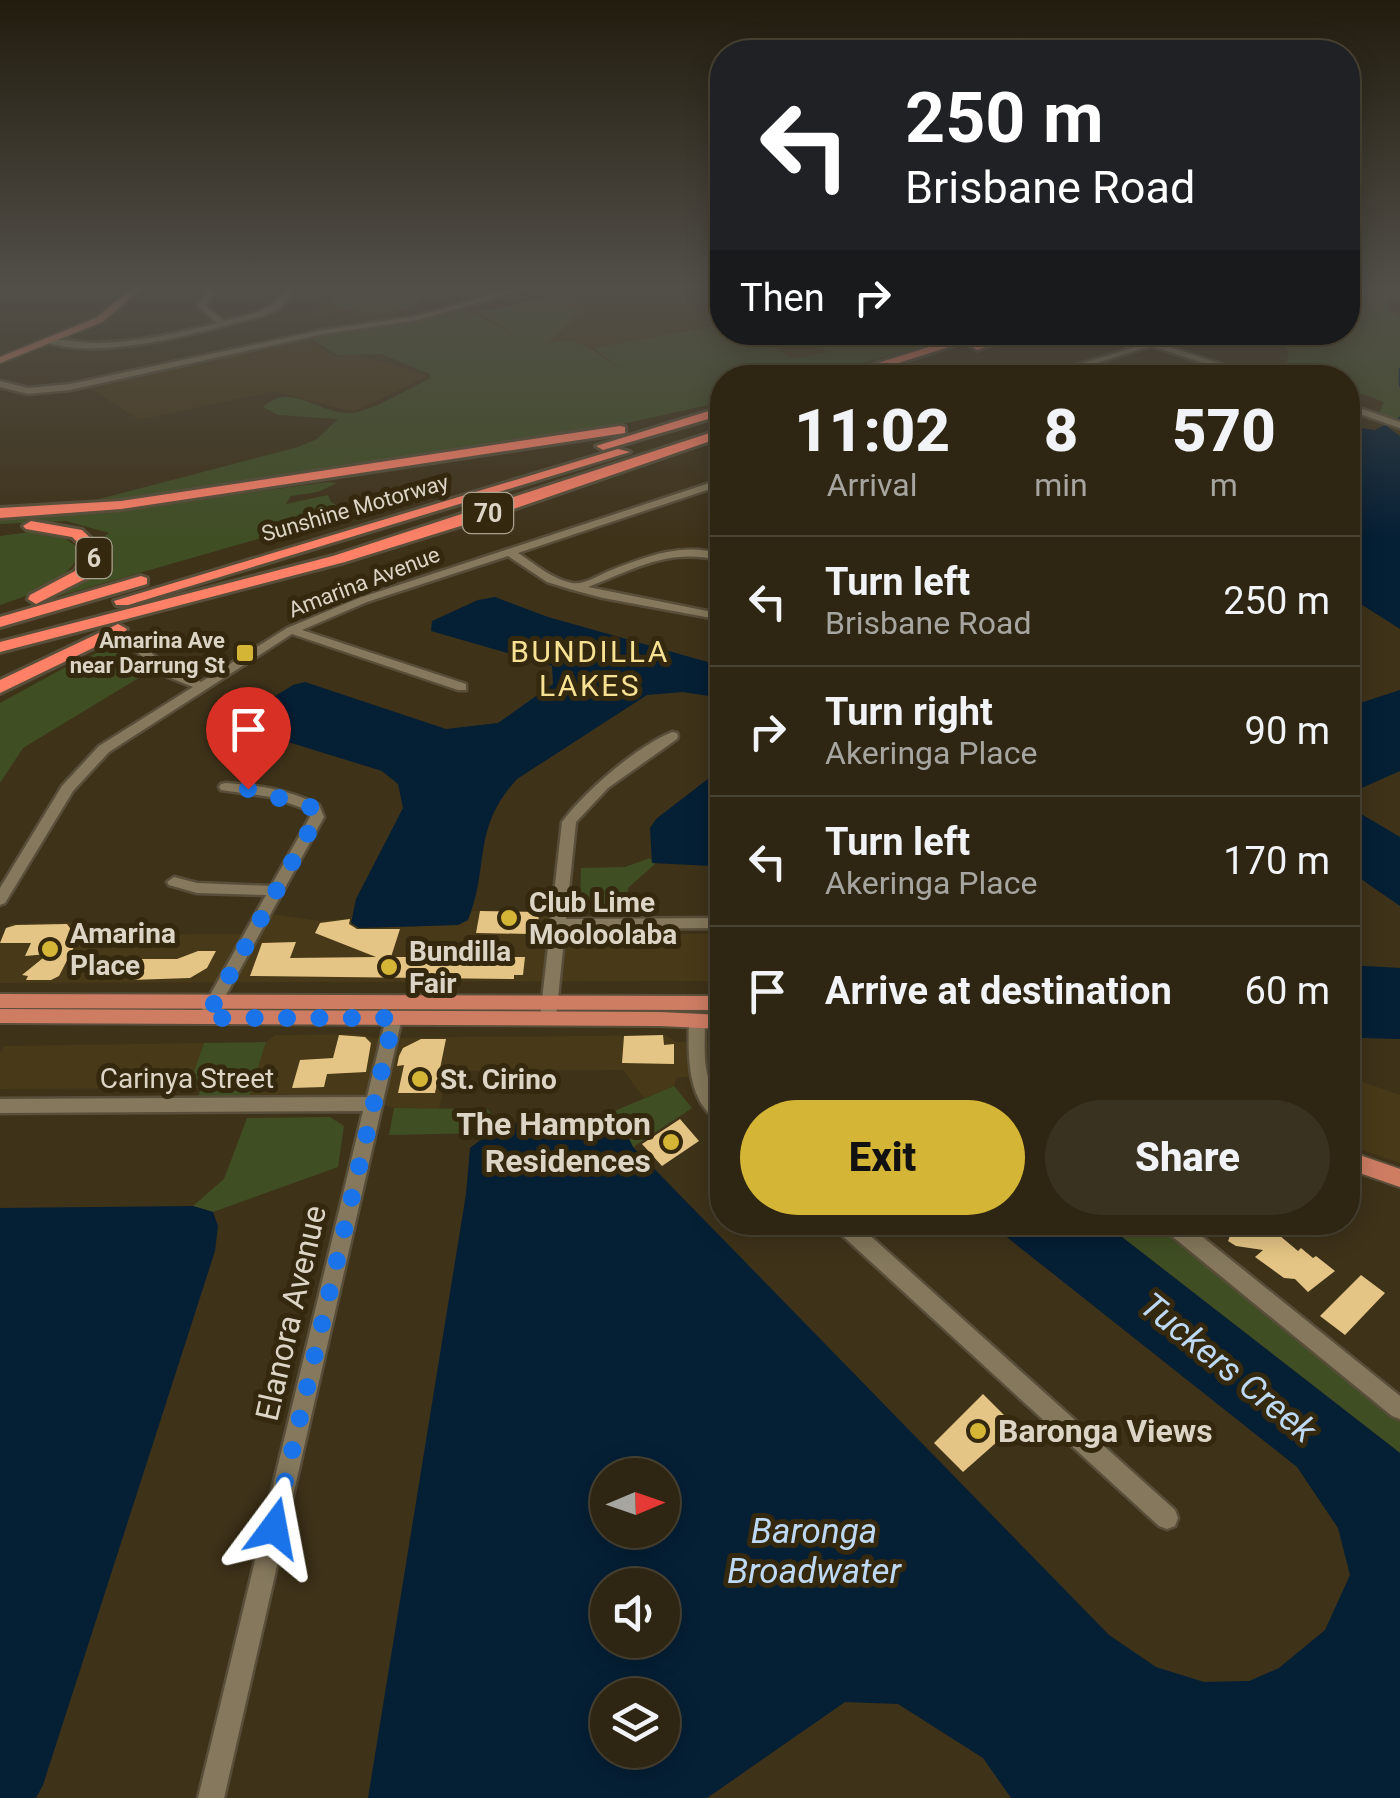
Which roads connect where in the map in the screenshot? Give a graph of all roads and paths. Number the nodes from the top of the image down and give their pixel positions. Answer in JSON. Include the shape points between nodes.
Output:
{"nodes":[{"id":1,"x":135,"y":373,"type":"edge"},
{"id":2,"x":0,"y":384,"type":"edge"},
{"id":3,"x":710,"y":411,"type":"edge"},
{"id":4,"x":1360,"y":411,"type":"edge"},
{"id":5,"x":710,"y":413,"type":"edge"},
{"id":6,"x":1397,"y":424,"type":"edge"},
{"id":7,"x":710,"y":426,"type":"edge"},
{"id":8,"x":710,"y":436,"type":"edge"},
{"id":9,"x":710,"y":486,"type":"edge"},
{"id":10,"x":0,"y":514,"type":"edge"},
{"id":11,"x":0,"y":529,"type":"edge"},
{"id":12,"x":710,"y":551,"type":"edge"},
{"id":13,"x":510,"y":552,"type":"junction"},
{"id":14,"x":250,"y":583,"type":"junction"},
{"id":15,"x":576,"y":588,"type":"junction"},
{"id":16,"x":0,"y":612,"type":"edge"},
{"id":17,"x":710,"y":615,"type":"edge"},
{"id":18,"x":0,"y":622,"type":"edge"},
{"id":19,"x":291,"y":630,"type":"junction"},
{"id":20,"x":0,"y":637,"type":"edge"},
{"id":21,"x":0,"y":647,"type":"edge"},
{"id":22,"x":138,"y":647,"type":"dead end"},
{"id":23,"x":0,"y":686,"type":"edge"},
{"id":24,"x":200,"y":686,"type":"junction"},
{"id":25,"x":462,"y":687,"type":"dead end"},
{"id":26,"x":672,"y":736,"type":"dead end"},
{"id":27,"x":226,"y":787,"type":"dead end"},
{"id":28,"x":174,"y":882,"type":"dead end"},
{"id":29,"x":276,"y":891,"type":"junction"},
{"id":30,"x":0,"y":900,"type":"edge"},
{"id":31,"x":710,"y":923,"type":"edge"},
{"id":32,"x":559,"y":924,"type":"junction"},
{"id":33,"x":0,"y":1002,"type":"edge"},
{"id":34,"x":710,"y":1006,"type":"edge"},
{"id":35,"x":210,"y":1010,"type":"junction"},
{"id":36,"x":549,"y":1010,"type":"junction"},
{"id":37,"x":698,"y":1010,"type":"junction"},
{"id":38,"x":0,"y":1016,"type":"edge"},
{"id":39,"x":710,"y":1016,"type":"edge"},
{"id":40,"x":394,"y":1018,"type":"junction"},
{"id":41,"x":710,"y":1101,"type":"edge"},
{"id":42,"x":374,"y":1104,"type":"junction"},
{"id":43,"x":0,"y":1106,"type":"edge"},
{"id":44,"x":1360,"y":1164,"type":"edge"},
{"id":45,"x":1400,"y":1178,"type":"edge"},
{"id":46,"x":855,"y":1235,"type":"edge"},
{"id":47,"x":1185,"y":1235,"type":"edge"},
{"id":48,"x":1400,"y":1409,"type":"edge"},
{"id":49,"x":1167,"y":1518,"type":"dead end"},
{"id":50,"x":211,"y":1798,"type":"edge"}],
"edges":[{"from":1,"to":2,"type":"street","via":[[28,391]]},
{"from":3,"to":10,"type":"highway","number":"70","via":[[511,449],[93,509]]},
{"from":4,"to":6,"type":"street"},
{"from":5,"to":18,"type":"highway","name":"Sunshine Motorway"},
{"from":7,"to":20,"type":"highway","name":"Sunshine Motorway"},
{"from":8,"to":14,"type":"highway","number":"70","via":[[491,512]]},
{"from":9,"to":13,"type":"street","name":"Amarina Avenue"},
{"from":11,"to":16,"type":"highway","number":"6","via":[[70,530],[89,540],[94,555],[74,580]]},
{"from":12,"to":15,"type":"street","via":[[682,550]]},
{"from":13,"to":15,"type":"street"},
{"from":13,"to":19,"type":"street","name":"Amarina Avenue"},
{"from":14,"to":21,"type":"highway","number":"70"},
{"from":14,"to":23,"type":"highway","via":[[94,638]]},
{"from":15,"to":17,"type":"street"},
{"from":19,"to":24,"type":"street","name":"Amarina Avenue"},
{"from":19,"to":25,"type":"street"},
{"from":22,"to":24,"type":"street","via":[[158,667]]},
{"from":24,"to":30,"type":"street","name":"Amarina Avenue","via":[[116,740],[77,776]]},
{"from":26,"to":32,"type":"street","via":[[602,785],[569,822]]},
{"from":27,"to":29,"type":"street","via":[[283,796],[317,812]]},
{"from":28,"to":29,"type":"street"},
{"from":29,"to":35,"type":"street"},
{"from":31,"to":32,"type":"street"},
{"from":32,"to":36,"type":"street"},
{"from":33,"to":35,"type":"main road"},
{"from":34,"to":37,"type":"main road"},
{"from":35,"to":36,"type":"main road"},
{"from":35,"to":38,"type":"main road"},
{"from":35,"to":40,"type":"main road"},
{"from":36,"to":37,"type":"main road"},
{"from":36,"to":40,"type":"main road"},
{"from":37,"to":39,"type":"main road"},
{"from":37,"to":41,"type":"street","via":[[696,1073]]},
{"from":40,"to":42,"type":"street","name":"Elanora Avenue"},
{"from":42,"to":43,"type":"street","name":"Carinya Street"},
{"from":42,"to":50,"type":"street","name":"Elanora Avenue"},
{"from":44,"to":45,"type":"main road"},
{"from":46,"to":49,"type":"street"},
{"from":47,"to":48,"type":"street"}]}
